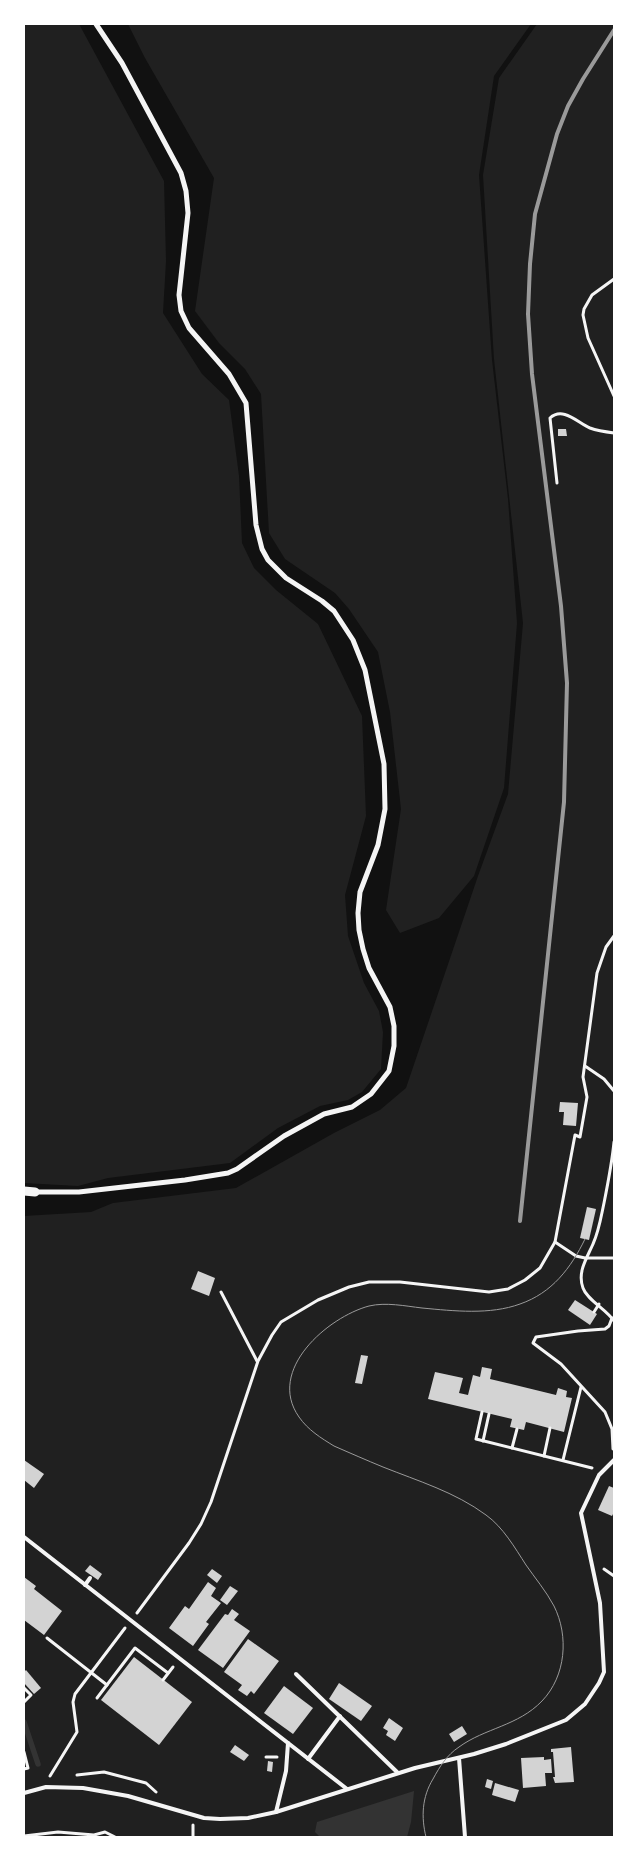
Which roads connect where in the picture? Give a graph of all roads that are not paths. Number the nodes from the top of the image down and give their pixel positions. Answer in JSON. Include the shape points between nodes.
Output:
{"nodes":[{"id":1,"x":96,"y":24,"type":"edge"},
{"id":2,"x":24,"y":1192,"type":"edge"},
{"id":3,"x":35,"y":1192,"type":"joint"},
{"id":4,"x":614,"y":1460,"type":"edge"},
{"id":5,"x":24,"y":1537,"type":"edge"},
{"id":6,"x":90,"y":1578,"type":"dead end"},
{"id":7,"x":85,"y":1584,"type":"junction"},
{"id":8,"x":296,"y":1674,"type":"dead end"},
{"id":9,"x":340,"y":1716,"type":"junction"},
{"id":10,"x":288,"y":1743,"type":"junction"},
{"id":11,"x":459,"y":1758,"type":"junction"},
{"id":12,"x":308,"y":1759,"type":"junction"},
{"id":13,"x":398,"y":1773,"type":"junction"},
{"id":14,"x":347,"y":1789,"type":"junction"},
{"id":15,"x":24,"y":1793,"type":"edge"},
{"id":16,"x":276,"y":1812,"type":"junction"},
{"id":17,"x":465,"y":1837,"type":"edge"}],
"edges":[{"from":1,"to":3,"type":"street","via":[[122,63],[181,173],[188,212],[179,295],[181,311],[189,328],[229,374],[246,402],[256,524],[262,549],[286,578],[334,611],[353,640],[365,670],[384,764],[385,809],[378,845],[360,892],[359,930],[369,968],[390,1007],[394,1046],[389,1071],[371,1094],[352,1107],[324,1114],[284,1136],[238,1169],[185,1180],[79,1192]]},
{"from":2,"to":3,"type":"street"},
{"from":4,"to":11,"type":"lane","via":[[602,1470],[581,1513],[600,1603],[604,1672],[599,1683],[585,1704],[566,1720],[506,1744]]},
{"from":5,"to":7,"type":"lane"},
{"from":6,"to":7,"type":"lane"},
{"from":7,"to":10,"type":"lane"},
{"from":8,"to":9,"type":"lane"},
{"from":9,"to":12,"type":"lane"},
{"from":9,"to":13,"type":"lane"},
{"from":10,"to":12,"type":"lane"},
{"from":10,"to":16,"type":"lane","via":[[286,1772]]},
{"from":11,"to":13,"type":"lane"},
{"from":11,"to":17,"type":"lane"},
{"from":12,"to":14,"type":"lane"},
{"from":13,"to":14,"type":"lane"},
{"from":14,"to":16,"type":"lane"},
{"from":15,"to":16,"type":"lane","via":[[46,1787],[74,1787],[137,1798],[212,1819],[248,1818]]}]}
